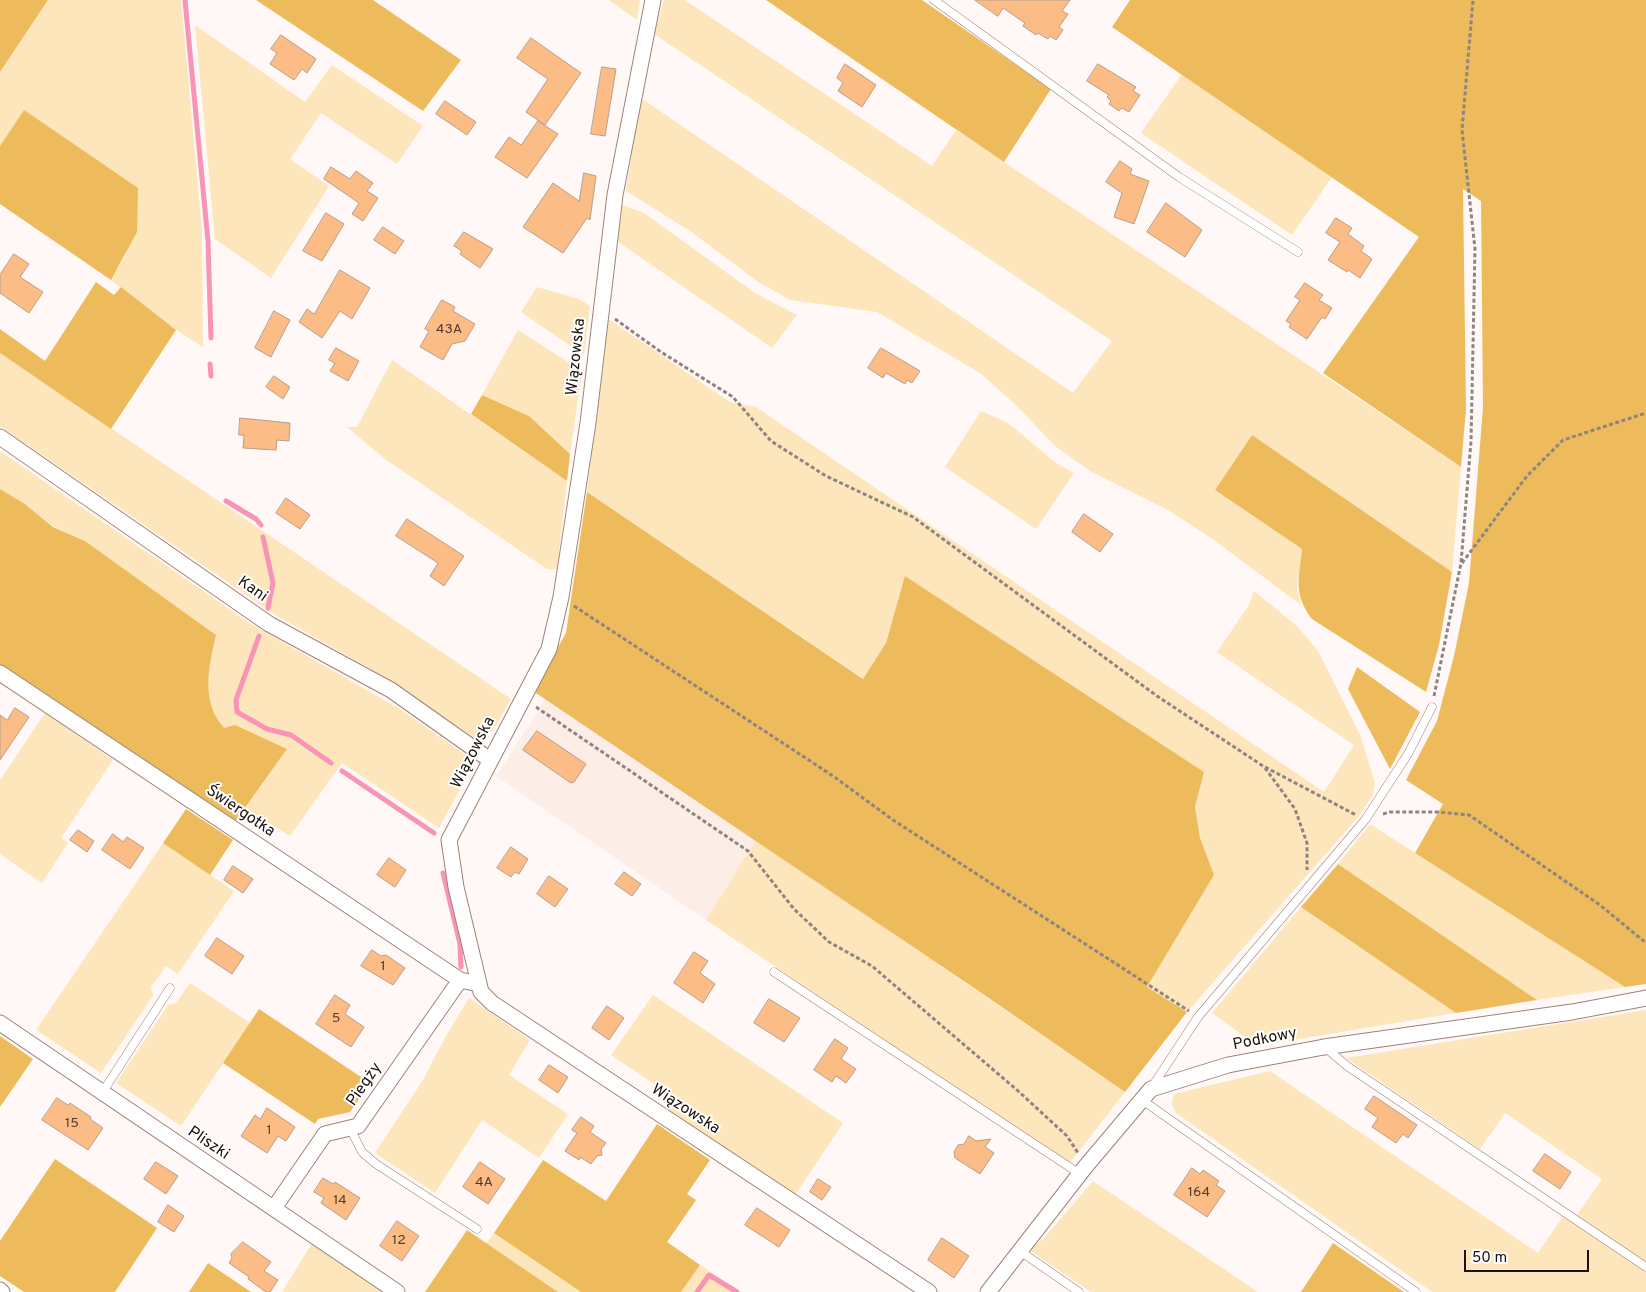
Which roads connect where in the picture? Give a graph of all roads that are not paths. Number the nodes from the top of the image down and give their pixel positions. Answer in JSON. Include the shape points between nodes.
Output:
{"nodes":[{"id":1,"x":654,"y":0,"type":"edge"},
{"id":2,"x":934,"y":0,"type":"edge"},
{"id":3,"x":1298,"y":252,"type":"dead end"},
{"id":4,"x":0,"y":437,"type":"edge"},
{"id":5,"x":0,"y":673,"type":"edge"},
{"id":6,"x":1432,"y":707,"type":"road end"},
{"id":7,"x":490,"y":760,"type":"junction"},
{"id":8,"x":774,"y":972,"type":"dead end"},
{"id":9,"x":460,"y":980,"type":"junction"},
{"id":10,"x":479,"y":984,"type":"junction"},
{"id":11,"x":170,"y":988,"type":"dead end"},
{"id":12,"x":1646,"y":998,"type":"edge"},
{"id":13,"x":0,"y":1023,"type":"edge"},
{"id":14,"x":1324,"y":1047,"type":"junction"},
{"id":15,"x":102,"y":1093,"type":"junction"},
{"id":16,"x":1146,"y":1094,"type":"junction"},
{"id":17,"x":350,"y":1128,"type":"junction"},
{"id":18,"x":1083,"y":1170,"type":"junction"},
{"id":19,"x":274,"y":1208,"type":"junction"},
{"id":20,"x":477,"y":1229,"type":"dead end"},
{"id":21,"x":1020,"y":1251,"type":"junction"},
{"id":22,"x":1646,"y":1267,"type":"edge"},
{"id":23,"x":398,"y":1292,"type":"edge"},
{"id":24,"x":929,"y":1292,"type":"edge"},
{"id":25,"x":988,"y":1292,"type":"edge"},
{"id":26,"x":1079,"y":1292,"type":"edge"},
{"id":27,"x":1416,"y":1292,"type":"edge"}],
"edges":[{"from":1,"to":7,"type":"street","name":"Wiązowska","via":[[615,195],[588,423],[561,597],[549,649]]},
{"from":2,"to":3,"type":"lane","via":[[1180,177]]},
{"from":4,"to":7,"type":"street","name":"Kani","via":[[270,624],[391,690]]},
{"from":5,"to":9,"type":"street","name":"Świergotka"},
{"from":6,"to":16,"type":"lane","via":[[1408,754],[1365,820],[1198,1017]]},
{"from":7,"to":10,"type":"street","name":"Wiązowska","via":[[449,840],[456,887]]},
{"from":8,"to":18,"type":"lane"},
{"from":9,"to":10,"type":"street"},
{"from":9,"to":17,"type":"street","name":"Piegży","via":[[358,1126]]},
{"from":10,"to":24,"type":"street","name":"Wiązowska","via":[[492,1004]]},
{"from":11,"to":15,"type":"lane"},
{"from":12,"to":14,"type":"street","name":"Podkowy","via":[[1572,1012]]},
{"from":13,"to":15,"type":"street","name":"Pliszki"},
{"from":14,"to":16,"type":"street","name":"Podkowy","via":[[1228,1065]]},
{"from":14,"to":22,"type":"lane","via":[[1347,1066]]},
{"from":15,"to":19,"type":"street","name":"Pliszki"},
{"from":16,"to":18,"type":"street"},
{"from":16,"to":27,"type":"lane"},
{"from":17,"to":19,"type":"street","name":"Piegży","via":[[325,1134]]},
{"from":17,"to":20,"type":"lane","via":[[362,1152],[376,1164]]},
{"from":18,"to":21,"type":"street"},
{"from":19,"to":23,"type":"street","name":"Pliszki"},
{"from":21,"to":25,"type":"street"},
{"from":21,"to":26,"type":"lane"}]}
